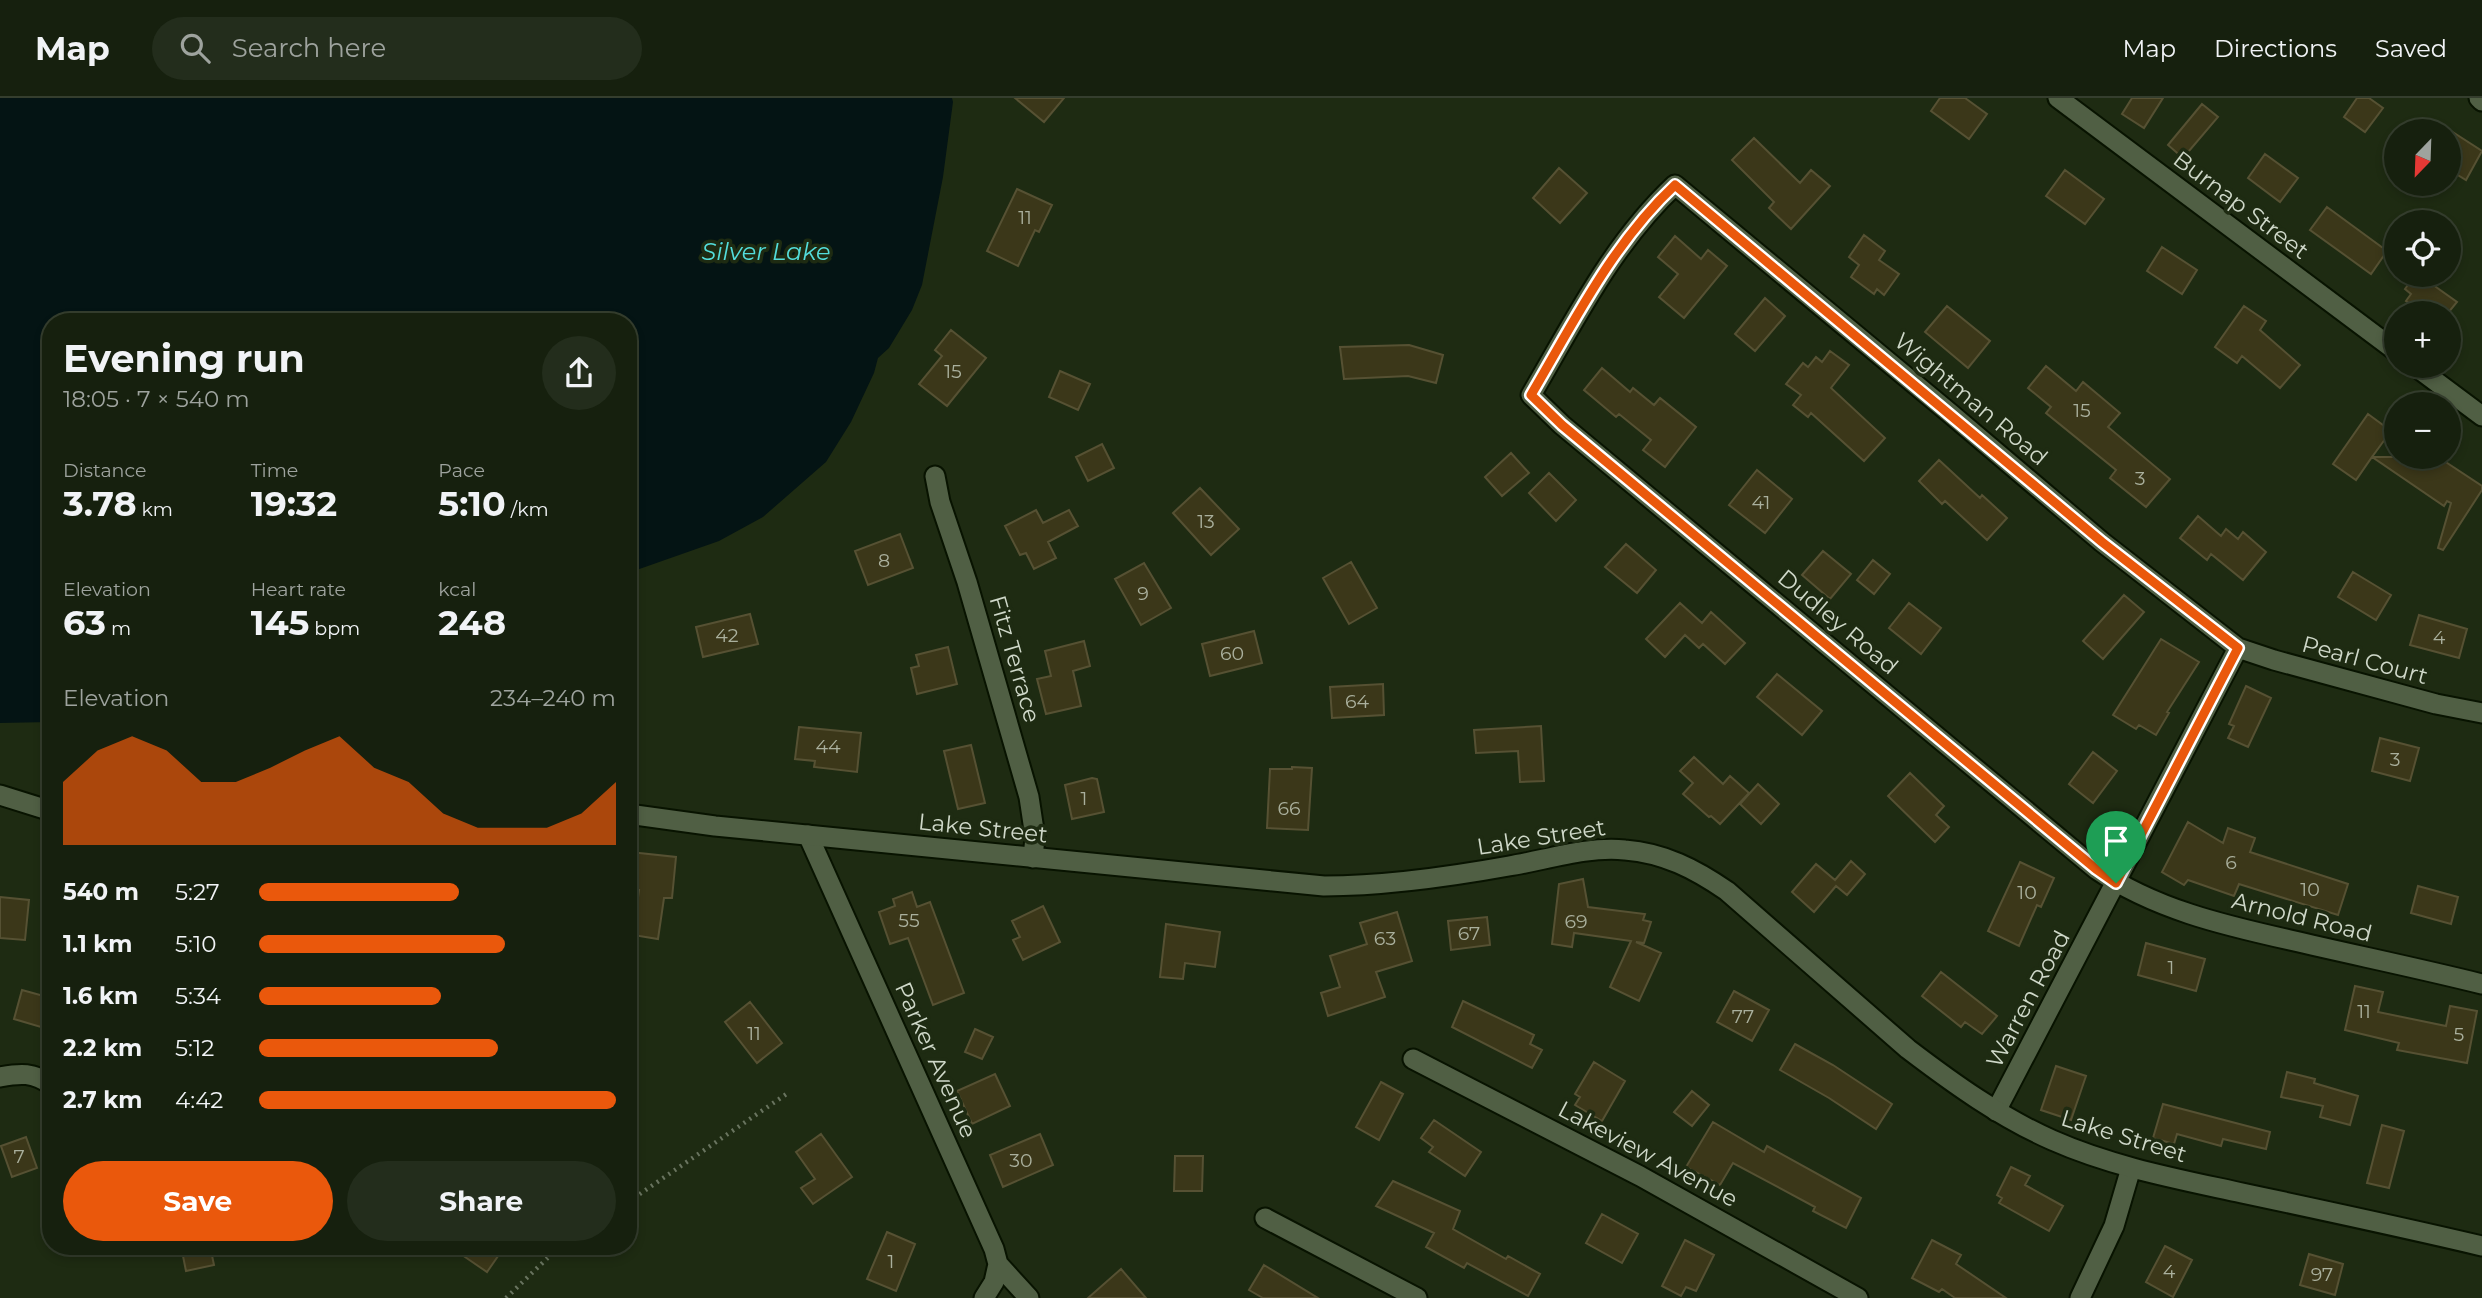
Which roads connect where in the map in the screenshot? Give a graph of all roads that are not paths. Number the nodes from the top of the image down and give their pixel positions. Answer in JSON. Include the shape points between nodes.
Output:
{"nodes":[{"id":1,"x":2058,"y":98,"type":"edge"},
{"id":2,"x":2384,"y":342,"type":"edge"},
{"id":3,"x":2432,"y":378,"type":"edge"},
{"id":4,"x":1531,"y":395,"type":"joint"},
{"id":5,"x":2482,"y":416,"type":"edge"},
{"id":6,"x":935,"y":476,"type":"dead end"},
{"id":7,"x":2238,"y":648,"type":"junction"},
{"id":8,"x":2482,"y":713,"type":"edge"},
{"id":9,"x":0,"y":795,"type":"edge"},
{"id":10,"x":42,"y":808,"type":"edge"},
{"id":11,"x":637,"y":815,"type":"edge"},
{"id":12,"x":808,"y":835,"type":"junction"},
{"id":13,"x":1033,"y":858,"type":"junction"},
{"id":14,"x":2116,"y":883,"type":"junction"},
{"id":15,"x":2482,"y":984,"type":"edge"},
{"id":16,"x":1413,"y":1059,"type":"dead end"},
{"id":17,"x":0,"y":1077,"type":"edge"},
{"id":18,"x":42,"y":1079,"type":"edge"},
{"id":19,"x":1996,"y":1111,"type":"junction"},
{"id":20,"x":2131,"y":1168,"type":"junction"},
{"id":21,"x":1265,"y":1218,"type":"dead end"},
{"id":22,"x":2482,"y":1246,"type":"edge"},
{"id":23,"x":998,"y":1264,"type":"junction"},
{"id":24,"x":984,"y":1298,"type":"edge"},
{"id":25,"x":1030,"y":1298,"type":"edge"},
{"id":26,"x":1417,"y":1298,"type":"edge"},
{"id":27,"x":1858,"y":1298,"type":"edge"},
{"id":28,"x":2080,"y":1298,"type":"edge"}],
"edges":[{"from":1,"to":2,"type":"street","name":"Burnap Street"},
{"from":3,"to":5,"type":"street"},
{"from":4,"to":7,"type":"street","name":"Wightman Road","via":[[1619,248],[1675,185],[2102,542]]},
{"from":4,"to":14,"type":"street","name":"Dudley Road"},
{"from":6,"to":13,"type":"street","name":"Fitz Terrace","via":[[1029,797]]},
{"from":7,"to":8,"type":"street","name":"Pearl Court"},
{"from":7,"to":14,"type":"street","name":"Warren Road"},
{"from":9,"to":10,"type":"street"},
{"from":11,"to":12,"type":"street","name":"Lake Street"},
{"from":12,"to":13,"type":"street","name":"Lake Street"},
{"from":12,"to":23,"type":"street","name":"Parker Avenue"},
{"from":13,"to":19,"type":"street","name":"Lake Street","via":[[1354,886],[1455,875],[1597,850],[1649,853],[1701,873],[1727,891],[1908,1049]]},
{"from":14,"to":15,"type":"street","name":"Arnold Road","via":[[2150,900],[2228,925]]},
{"from":14,"to":19,"type":"street","name":"Warren Road"},
{"from":16,"to":27,"type":"street","name":"Lakeview Avenue","via":[[1640,1175]]},
{"from":17,"to":18,"type":"street","via":[[28,1073]]},
{"from":19,"to":20,"type":"street","name":"Lake Street","via":[[2075,1150]]},
{"from":20,"to":22,"type":"street","name":"Lake Street"},
{"from":20,"to":28,"type":"street","via":[[2114,1226]]},
{"from":21,"to":26,"type":"street"},
{"from":23,"to":24,"type":"street"},
{"from":23,"to":25,"type":"street","name":"Parker Avenue"}]}
